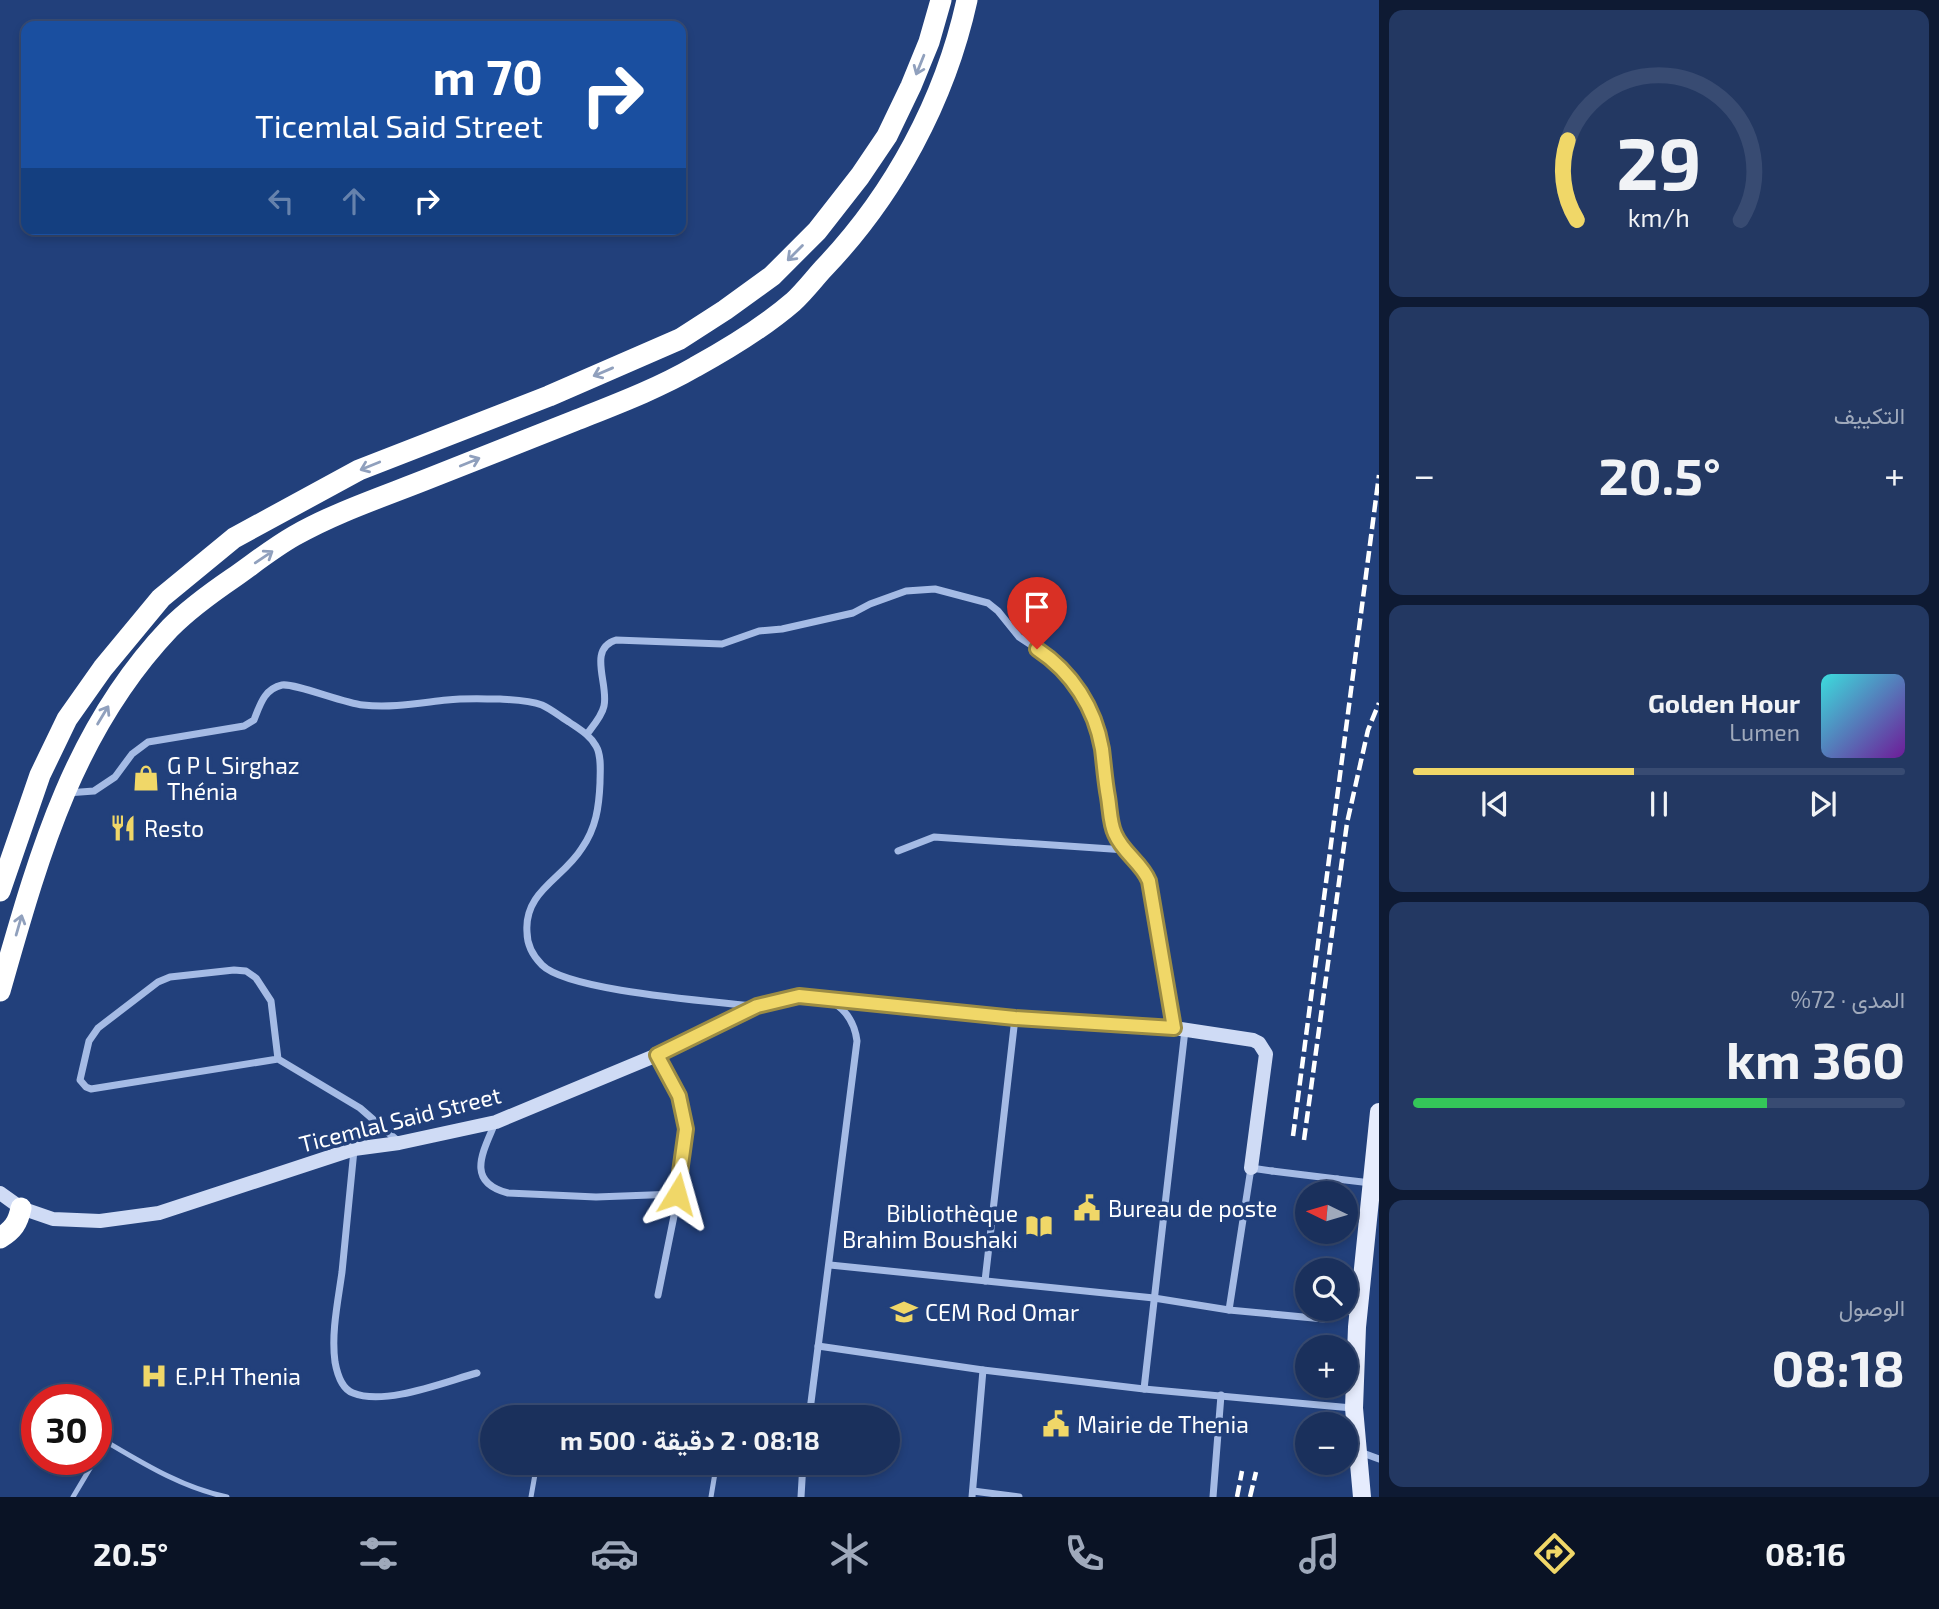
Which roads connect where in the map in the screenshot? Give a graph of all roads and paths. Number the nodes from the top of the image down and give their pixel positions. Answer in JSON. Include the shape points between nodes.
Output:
{"nodes":[{"id":1,"x":941,"y":0,"type":"edge"},
{"id":2,"x":967,"y":0,"type":"edge"},
{"id":3,"x":587,"y":734,"type":"junction"},
{"id":4,"x":64,"y":794,"type":"junction"},
{"id":5,"x":1126,"y":850,"type":"junction"},
{"id":6,"x":898,"y":851,"type":"dead end"},
{"id":7,"x":0,"y":891,"type":"edge"},
{"id":8,"x":0,"y":991,"type":"edge"},
{"id":9,"x":822,"y":998,"type":"junction"},
{"id":10,"x":757,"y":1006,"type":"junction"},
{"id":11,"x":1015,"y":1018,"type":"junction"},
{"id":12,"x":1180,"y":1028,"type":"junction"},
{"id":13,"x":657,"y":1055,"type":"junction"},
{"id":14,"x":278,"y":1059,"type":"junction"},
{"id":15,"x":1379,"y":1112,"type":"edge"},
{"id":16,"x":496,"y":1122,"type":"junction"},
{"id":17,"x":399,"y":1143,"type":"junction"},
{"id":18,"x":354,"y":1149,"type":"junction"},
{"id":19,"x":1251,"y":1168,"type":"junction"},
{"id":20,"x":1373,"y":1191,"type":"edge"},
{"id":21,"x":0,"y":1193,"type":"edge"},
{"id":22,"x":677,"y":1194,"type":"junction"},
{"id":23,"x":21,"y":1208,"type":"junction"},
{"id":24,"x":0,"y":1238,"type":"edge"},
{"id":25,"x":830,"y":1265,"type":"junction"},
{"id":26,"x":985,"y":1281,"type":"junction"},
{"id":27,"x":658,"y":1295,"type":"dead end"},
{"id":28,"x":1154,"y":1298,"type":"junction"},
{"id":29,"x":1359,"y":1308,"type":"junction"},
{"id":30,"x":1229,"y":1310,"type":"junction"},
{"id":31,"x":818,"y":1346,"type":"junction"},
{"id":32,"x":983,"y":1370,"type":"junction"},
{"id":33,"x":477,"y":1373,"type":"dead end"},
{"id":34,"x":1144,"y":1389,"type":"junction"},
{"id":35,"x":1221,"y":1395,"type":"junction"},
{"id":36,"x":811,"y":1405,"type":"edge"},
{"id":37,"x":1354,"y":1408,"type":"junction"},
{"id":38,"x":1354,"y":1412,"type":"edge"},
{"id":39,"x":112,"y":1445,"type":"edge"},
{"id":40,"x":1358,"y":1452,"type":"edge"},
{"id":41,"x":1379,"y":1458,"type":"edge"},
{"id":42,"x":1358,"y":1466,"type":"edge"},
{"id":43,"x":85,"y":1475,"type":"edge"},
{"id":44,"x":535,"y":1475,"type":"edge"},
{"id":45,"x":715,"y":1475,"type":"edge"},
{"id":46,"x":802,"y":1475,"type":"edge"},
{"id":47,"x":972,"y":1494,"type":"edge"},
{"id":48,"x":73,"y":1497,"type":"edge"},
{"id":49,"x":227,"y":1497,"type":"edge"},
{"id":50,"x":531,"y":1497,"type":"edge"},
{"id":51,"x":711,"y":1497,"type":"edge"},
{"id":52,"x":801,"y":1497,"type":"edge"},
{"id":53,"x":1019,"y":1497,"type":"edge"},
{"id":54,"x":1213,"y":1497,"type":"edge"},
{"id":55,"x":1362,"y":1497,"type":"edge"}],
"edges":[{"from":1,"to":7,"type":"highway","one_way":true,"via":[[929,42],[887,136],[817,231],[772,276],[680,339],[359,470],[234,538],[161,598],[67,719],[40,775]]},
{"from":4,"to":2,"type":"highway","one_way":true,"via":[[105,710],[135,668],[206,597],[295,536],[693,369],[793,302],[840,251],[910,151],[941,90]]},
{"from":3,"to":4,"type":"street","via":[[542,705],[515,700],[450,699],[382,708],[334,700],[286,684],[272,688],[254,720],[244,726],[148,742],[94,791]]},
{"from":3,"to":5,"type":"street","via":[[604,708],[601,654],[617,640],[722,644],[759,631],[853,613],[906,591],[935,589],[965,595],[999,611],[1019,637],[1054,660],[1092,711],[1115,835]]},
{"from":3,"to":10,"type":"street","via":[[598,748],[600,770],[594,828],[565,870],[533,900],[526,920],[532,953],[543,967],[579,982]]},
{"from":8,"to":4,"type":"highway","one_way":true,"via":[[36,868]]},
{"from":5,"to":6,"type":"street","via":[[934,837]]},
{"from":5,"to":12,"type":"street","via":[[1145,869],[1149,881]]},
{"from":9,"to":10,"type":"main road","name":"Ticemlal Said Street","via":[[799,996]]},
{"from":9,"to":11,"type":"main road","name":"Ticemlal Said Street"},
{"from":9,"to":25,"type":"street","via":[[839,1006],[855,1025],[857,1041]]},
{"from":10,"to":13,"type":"main road","name":"Ticemlal Said Street"},
{"from":11,"to":12,"type":"main road","name":"Ticemlal Said Street"},
{"from":11,"to":26,"type":"street"},
{"from":12,"to":19,"type":"main road","name":"Ticemlal Said Street","via":[[1247,1038],[1263,1048],[1266,1054]]},
{"from":12,"to":28,"type":"street"},
{"from":13,"to":16,"type":"main road","name":"Ticemlal Said Street"},
{"from":13,"to":22,"type":"street","via":[[679,1096],[686,1129]]},
{"from":14,"to":14,"type":"street","via":[[91,1089],[80,1080],[89,1041],[98,1028],[158,982],[234,970],[256,978],[271,1001]]},
{"from":14,"to":17,"type":"street","via":[[360,1108]]},
{"from":15,"to":20,"type":"main road"},
{"from":16,"to":17,"type":"main road","name":"Ticemlal Said Street"},
{"from":16,"to":22,"type":"street","via":[[480,1169],[484,1182],[494,1189],[596,1197]]},
{"from":17,"to":18,"type":"main road","name":"Ticemlal Said Street"},
{"from":18,"to":23,"type":"main road","name":"Ticemlal Said Street","via":[[130,1219],[74,1222]]},
{"from":18,"to":33,"type":"street","via":[[334,1330],[340,1380],[349,1392],[391,1396]]},
{"from":19,"to":20,"type":"street","bridge":true,"via":[[1337,1179]]},
{"from":19,"to":30,"type":"street"},
{"from":20,"to":29,"type":"main road"},
{"from":21,"to":23,"type":"main road","name":"Ticemlal Said Street"},
{"from":22,"to":27,"type":"street"},
{"from":23,"to":24,"type":"highway","via":[[17,1224]]},
{"from":25,"to":26,"type":"street"},
{"from":25,"to":31,"type":"street"},
{"from":26,"to":28,"type":"street"},
{"from":28,"to":30,"type":"street"},
{"from":28,"to":34,"type":"street"},
{"from":29,"to":30,"type":"street","via":[[1324,1319]]},
{"from":29,"to":37,"type":"main road"},
{"from":31,"to":32,"type":"street"},
{"from":31,"to":36,"type":"street"},
{"from":32,"to":34,"type":"street"},
{"from":32,"to":47,"type":"street"},
{"from":34,"to":35,"type":"street"},
{"from":35,"to":37,"type":"street"},
{"from":35,"to":54,"type":"street"},
{"from":37,"to":38,"type":"main road"},
{"from":39,"to":49,"type":"lane","via":[[163,1475]]},
{"from":40,"to":41,"type":"street"},
{"from":42,"to":55,"type":"main road"},
{"from":43,"to":48,"type":"lane"},
{"from":44,"to":50,"type":"lane"},
{"from":45,"to":51,"type":"lane"},
{"from":46,"to":52,"type":"street"},
{"from":47,"to":53,"type":"street"}]}
